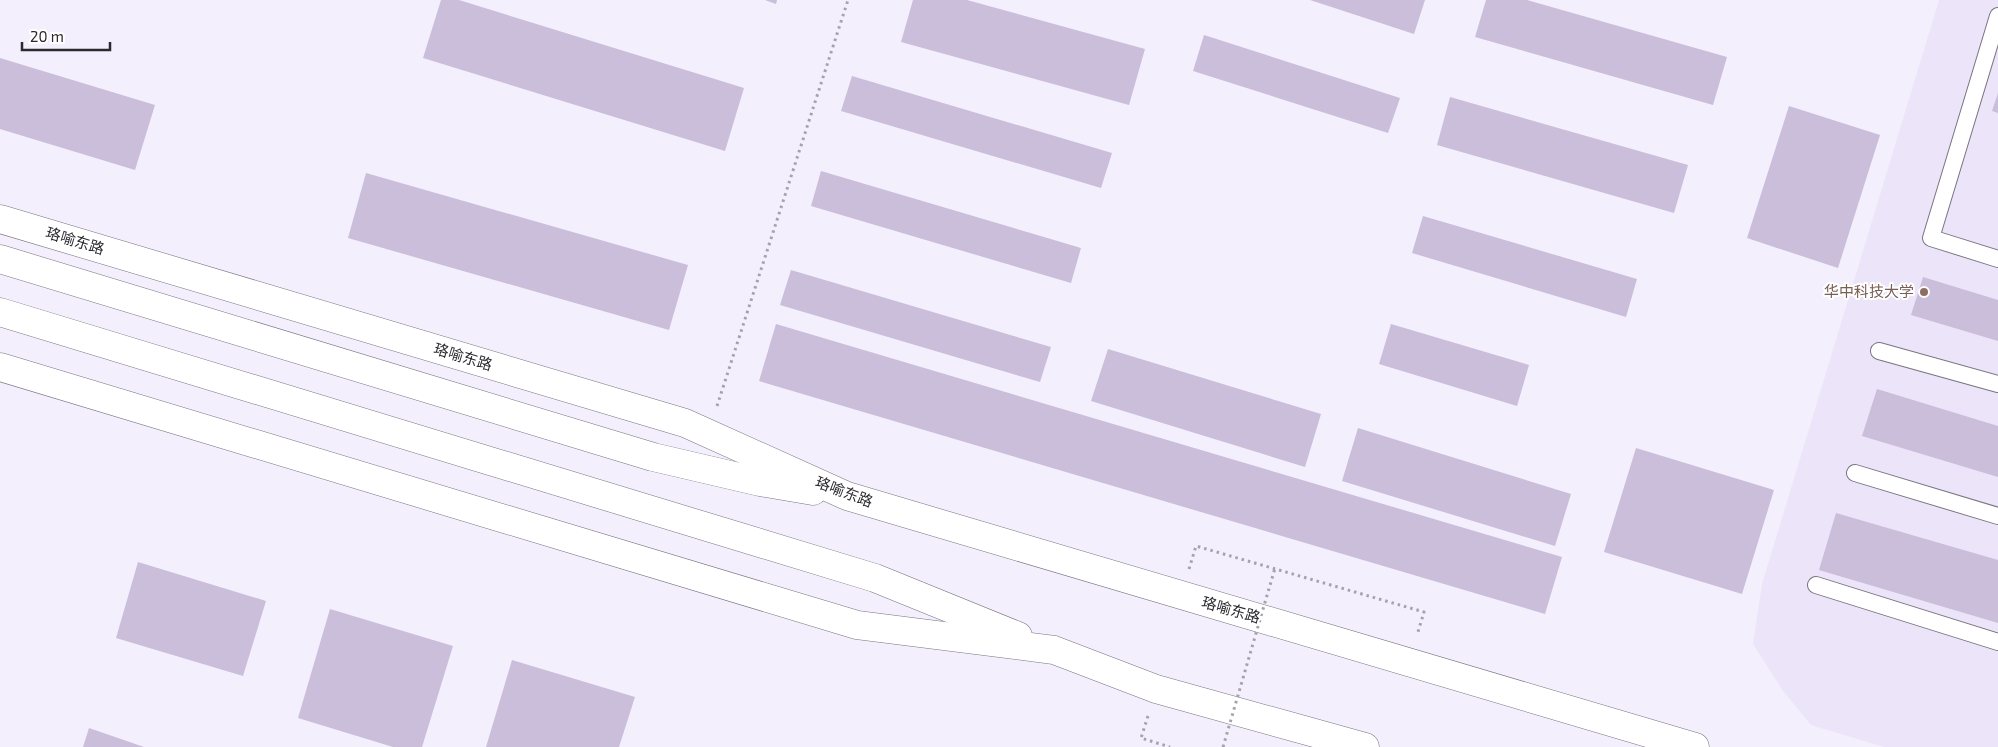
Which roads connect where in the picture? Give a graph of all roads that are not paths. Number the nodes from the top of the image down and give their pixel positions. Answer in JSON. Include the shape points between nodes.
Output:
{"nodes":[{"id":1,"x":1998,"y":16,"type":"edge"},
{"id":2,"x":0,"y":219,"type":"edge"},
{"id":3,"x":1998,"y":258,"type":"edge"},
{"id":4,"x":0,"y":259,"type":"edge"},
{"id":5,"x":0,"y":312,"type":"edge"},
{"id":6,"x":1879,"y":351,"type":"dead end"},
{"id":7,"x":0,"y":367,"type":"edge"},
{"id":8,"x":1998,"y":384,"type":"edge"},
{"id":9,"x":1855,"y":473,"type":"dead end"},
{"id":10,"x":846,"y":496,"type":"junction"},
{"id":11,"x":1998,"y":516,"type":"edge"},
{"id":12,"x":1816,"y":585,"type":"dead end"},
{"id":13,"x":1998,"y":642,"type":"edge"},
{"id":14,"x":1054,"y":650,"type":"junction"},
{"id":15,"x":1365,"y":747,"type":"edge"},
{"id":16,"x":1695,"y":747,"type":"edge"}],
"edges":[{"from":1,"to":3,"type":"lane","via":[[1931,238]]},
{"from":2,"to":10,"type":"highway","name":"珞喻东路","via":[[685,423]]},
{"from":4,"to":10,"type":"highway","via":[[653,457],[760,482]]},
{"from":5,"to":14,"type":"highway","via":[[874,578]]},
{"from":6,"to":8,"type":"lane"},
{"from":7,"to":14,"type":"highway","via":[[857,625]]},
{"from":9,"to":11,"type":"lane"},
{"from":10,"to":16,"type":"highway","name":"珞喻东路"},
{"from":12,"to":13,"type":"lane"},
{"from":14,"to":15,"type":"highway","via":[[1156,689]]}]}
